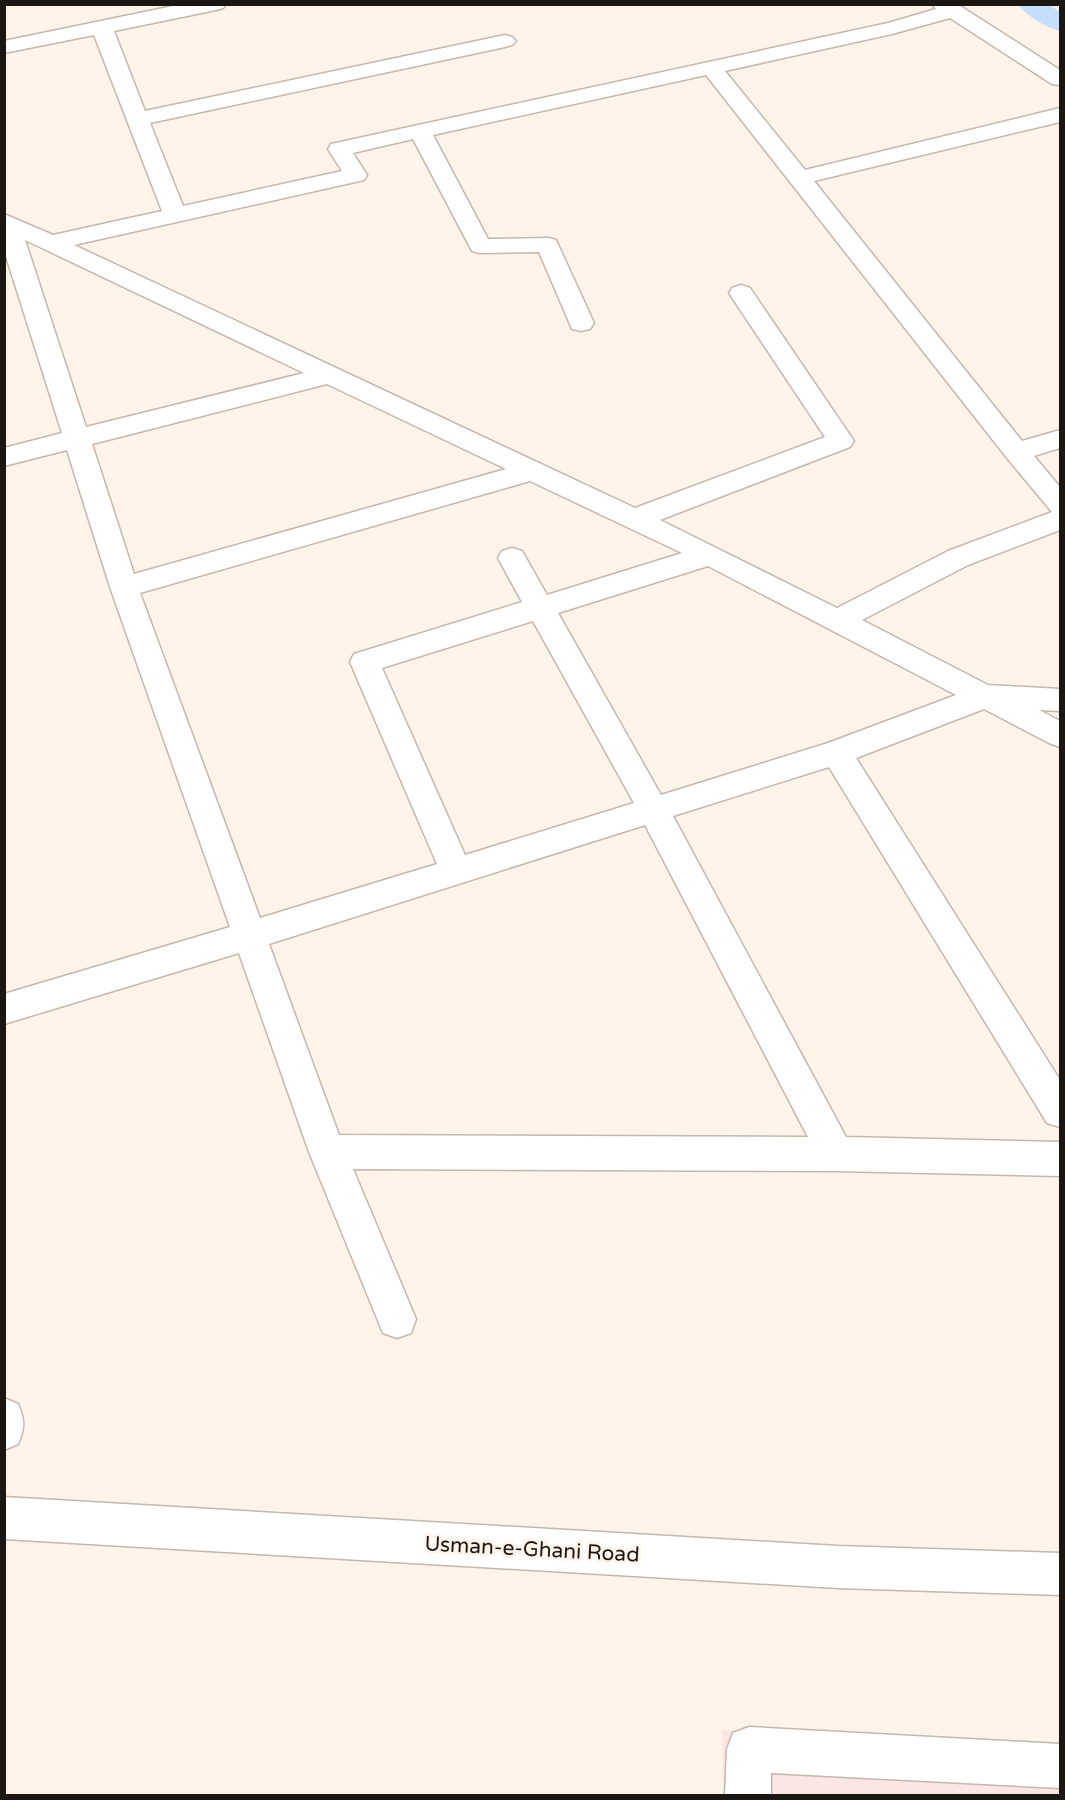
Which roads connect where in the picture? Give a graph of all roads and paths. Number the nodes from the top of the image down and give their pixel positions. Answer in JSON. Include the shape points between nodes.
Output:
{"nodes":[{"id":1,"x":216,"y":4,"type":"edge"},
{"id":2,"x":947,"y":8,"type":"edge"},
{"id":3,"x":102,"y":28,"type":"junction"},
{"id":4,"x":505,"y":41,"type":"dead end"},
{"id":5,"x":4,"y":46,"type":"edge"},
{"id":6,"x":711,"y":67,"type":"junction"},
{"id":7,"x":1060,"y":80,"type":"edge"},
{"id":8,"x":1060,"y":115,"type":"edge"},
{"id":9,"x":138,"y":119,"type":"junction"},
{"id":10,"x":420,"y":131,"type":"junction"},
{"id":11,"x":799,"y":178,"type":"junction"},
{"id":12,"x":175,"y":215,"type":"junction"},
{"id":13,"x":6,"y":222,"type":"edge"},
{"id":14,"x":50,"y":243,"type":"junction"},
{"id":15,"x":12,"y":263,"type":"edge"},
{"id":16,"x":741,"y":293,"type":"dead end"},
{"id":17,"x":581,"y":323,"type":"dead end"},
{"id":18,"x":331,"y":375,"type":"junction"},
{"id":19,"x":77,"y":439,"type":"junction"},
{"id":20,"x":1060,"y":439,"type":"edge"},
{"id":21,"x":1016,"y":452,"type":"junction"},
{"id":22,"x":4,"y":458,"type":"edge"},
{"id":23,"x":533,"y":471,"type":"junction"},
{"id":24,"x":1060,"y":505,"type":"edge"},
{"id":25,"x":634,"y":519,"type":"junction"},
{"id":26,"x":1060,"y":520,"type":"edge"},
{"id":27,"x":710,"y":555,"type":"junction"},
{"id":28,"x":512,"y":558,"type":"dead end"},
{"id":29,"x":124,"y":587,"type":"junction"},
{"id":30,"x":541,"y":609,"type":"junction"},
{"id":31,"x":836,"y":621,"type":"junction"},
{"id":32,"x":987,"y":696,"type":"junction"},
{"id":33,"x":1060,"y":700,"type":"edge"},
{"id":34,"x":1060,"y":735,"type":"edge"},
{"id":35,"x":836,"y":753,"type":"junction"},
{"id":36,"x":653,"y":809,"type":"junction"},
{"id":37,"x":456,"y":871,"type":"junction"},
{"id":38,"x":250,"y":935,"type":"junction"},
{"id":39,"x":4,"y":1009,"type":"edge"},
{"id":40,"x":1060,"y":1111,"type":"edge"},
{"id":41,"x":327,"y":1152,"type":"junction"},
{"id":42,"x":836,"y":1154,"type":"junction"},
{"id":43,"x":1060,"y":1159,"type":"edge"},
{"id":44,"x":397,"y":1319,"type":"dead end"},
{"id":45,"x":4,"y":1418,"type":"edge"},
{"id":46,"x":4,"y":1431,"type":"edge"},
{"id":47,"x":4,"y":1518,"type":"edge"},
{"id":48,"x":1060,"y":1574,"type":"edge"},
{"id":49,"x":1060,"y":1766,"type":"edge"},
{"id":50,"x":748,"y":1796,"type":"edge"}],
"edges":[{"from":1,"to":3,"type":"street"},
{"from":2,"to":6,"type":"street","via":[[892,28]]},
{"from":2,"to":7,"type":"street"},
{"from":3,"to":5,"type":"street"},
{"from":3,"to":9,"type":"street"},
{"from":4,"to":9,"type":"street"},
{"from":6,"to":10,"type":"street"},
{"from":6,"to":11,"type":"street"},
{"from":8,"to":11,"type":"street"},
{"from":9,"to":12,"type":"street"},
{"from":10,"to":12,"type":"street","via":[[339,149],[356,175]]},
{"from":10,"to":17,"type":"street","via":[[480,246],[548,245]]},
{"from":11,"to":21,"type":"street"},
{"from":12,"to":14,"type":"street"},
{"from":13,"to":14,"type":"street"},
{"from":13,"to":15,"type":"street"},
{"from":14,"to":18,"type":"street"},
{"from":15,"to":19,"type":"street"},
{"from":16,"to":25,"type":"street","via":[[841,441]]},
{"from":18,"to":19,"type":"street"},
{"from":18,"to":23,"type":"street"},
{"from":19,"to":22,"type":"street"},
{"from":19,"to":29,"type":"street"},
{"from":20,"to":21,"type":"street"},
{"from":21,"to":24,"type":"street"},
{"from":23,"to":25,"type":"street"},
{"from":23,"to":29,"type":"street"},
{"from":25,"to":27,"type":"street"},
{"from":26,"to":31,"type":"street","via":[[958,558]]},
{"from":27,"to":30,"type":"street"},
{"from":27,"to":31,"type":"street"},
{"from":28,"to":30,"type":"street"},
{"from":29,"to":38,"type":"street"},
{"from":30,"to":36,"type":"street"},
{"from":30,"to":37,"type":"street","via":[[365,662]]},
{"from":31,"to":32,"type":"street"},
{"from":32,"to":33,"type":"street"},
{"from":32,"to":34,"type":"street"},
{"from":32,"to":35,"type":"street"},
{"from":35,"to":36,"type":"street"},
{"from":35,"to":40,"type":"street"},
{"from":36,"to":37,"type":"street"},
{"from":36,"to":42,"type":"street"},
{"from":37,"to":38,"type":"street"},
{"from":38,"to":39,"type":"street"},
{"from":38,"to":41,"type":"street"},
{"from":41,"to":42,"type":"street"},
{"from":41,"to":44,"type":"street"},
{"from":42,"to":43,"type":"street"},
{"from":45,"to":46,"type":"street"},
{"from":47,"to":48,"type":"street","name":"Usman-e-Ghani Road","via":[[826,1566]]},
{"from":49,"to":50,"type":"street","via":[[749,1749]]}]}
